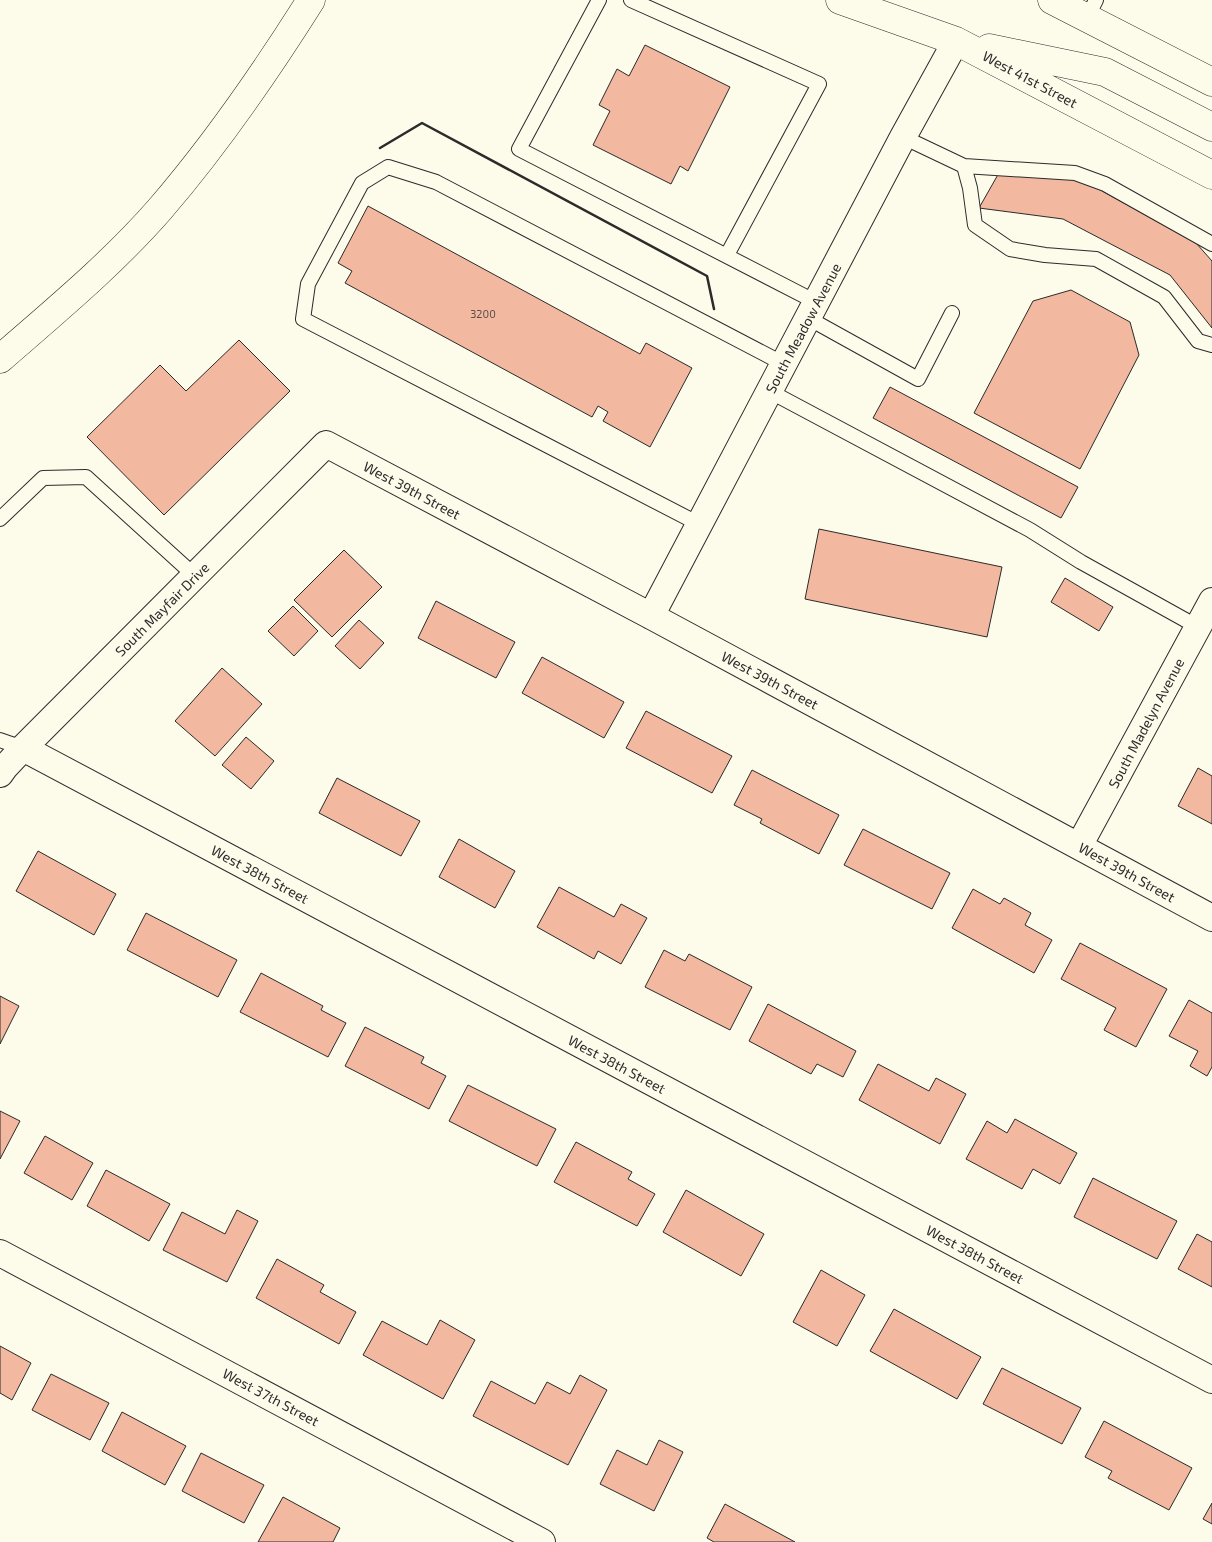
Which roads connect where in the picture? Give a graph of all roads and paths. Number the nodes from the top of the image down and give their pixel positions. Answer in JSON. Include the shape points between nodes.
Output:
{"nodes":[{"id":1,"x":311,"y":0,"type":"edge"},
{"id":2,"x":599,"y":0,"type":"edge"},
{"id":3,"x":631,"y":0,"type":"edge"},
{"id":4,"x":840,"y":0,"type":"edge"},
{"id":5,"x":1052,"y":0,"type":"edge"},
{"id":6,"x":1091,"y":9,"type":"edge"},
{"id":7,"x":956,"y":40,"type":"junction"},
{"id":8,"x":1212,"y":82,"type":"edge"},
{"id":9,"x":1212,"y":127,"type":"edge"},
{"id":10,"x":903,"y":137,"type":"junction"},
{"id":11,"x":964,"y":166,"type":"junction"},
{"id":12,"x":1212,"y":175,"type":"edge"},
{"id":13,"x":1212,"y":244,"type":"edge"},
{"id":14,"x":727,"y":255,"type":"junction"},
{"id":15,"x":812,"y":310,"type":"junction"},
{"id":16,"x":952,"y":313,"type":"dead end"},
{"id":17,"x":1212,"y":345,"type":"edge"},
{"id":18,"x":0,"y":359,"type":"edge"},
{"id":19,"x":784,"y":364,"type":"junction"},
{"id":20,"x":769,"y":391,"type":"junction"},
{"id":21,"x":326,"y":444,"type":"joint"},
{"id":22,"x":0,"y":519,"type":"edge"},
{"id":23,"x":700,"y":524,"type":"junction"},
{"id":24,"x":195,"y":576,"type":"junction"},
{"id":25,"x":1212,"y":601,"type":"edge"},
{"id":26,"x":651,"y":616,"type":"junction"},
{"id":27,"x":1198,"y":627,"type":"junction"},
{"id":28,"x":11,"y":744,"type":"edge"},
{"id":29,"x":0,"y":774,"type":"edge"},
{"id":30,"x":1080,"y":846,"type":"junction"},
{"id":31,"x":1212,"y":918,"type":"edge"},
{"id":32,"x":0,"y":1253,"type":"edge"},
{"id":33,"x":1212,"y":1380,"type":"edge"},
{"id":34,"x":542,"y":1542,"type":"edge"}],
"edges":[{"from":1,"to":18,"type":"main road","via":[[236,112],[160,209],[103,269]]},
{"from":2,"to":14,"type":"lane","via":[[519,149]]},
{"from":3,"to":14,"type":"lane","via":[[819,84]]},
{"from":4,"to":7,"type":"main road","name":"West 41st Street"},
{"from":5,"to":6,"type":"main road"},
{"from":6,"to":8,"type":"main road"},
{"from":7,"to":9,"type":"main road","via":[[1105,72]]},
{"from":7,"to":10,"type":"street","name":"South Meadow Avenue"},
{"from":7,"to":12,"type":"main road","name":"West 41st Street"},
{"from":10,"to":11,"type":"lane"},
{"from":10,"to":15,"type":"street","name":"South Meadow Avenue"},
{"from":11,"to":13,"type":"lane","via":[[1075,173],[1105,184]]},
{"from":11,"to":17,"type":"lane","via":[[974,224],[1010,249],[1096,259],[1164,297],[1198,341]]},
{"from":14,"to":15,"type":"lane"},
{"from":15,"to":16,"type":"lane","via":[[918,379]]},
{"from":15,"to":19,"type":"street","name":"South Meadow Avenue"},
{"from":19,"to":20,"type":"street","name":"South Meadow Avenue"},
{"from":19,"to":23,"type":"lane","via":[[436,182],[388,167],[362,183],[308,284],[303,319]]},
{"from":20,"to":23,"type":"street","name":"South Meadow Avenue"},
{"from":20,"to":27,"type":"lane","via":[[1030,530]]},
{"from":21,"to":24,"type":"street","name":"South Mayfair Drive"},
{"from":21,"to":26,"type":"street","name":"West 39th Street"},
{"from":22,"to":24,"type":"lane","via":[[43,478],[86,477]]},
{"from":23,"to":26,"type":"street","name":"South Meadow Avenue"},
{"from":24,"to":28,"type":"street","name":"South Mayfair Drive"},
{"from":25,"to":27,"type":"street","name":"South Madelyn Avenue"},
{"from":26,"to":30,"type":"street","name":"West 39th Street"},
{"from":27,"to":30,"type":"street","name":"South Madelyn Avenue"},
{"from":28,"to":29,"type":"street","name":"South Mayfair Drive"},
{"from":28,"to":33,"type":"street","name":"West 38th Street"},
{"from":30,"to":31,"type":"street","name":"West 39th Street"},
{"from":32,"to":34,"type":"street","name":"West 37th Street"}]}
